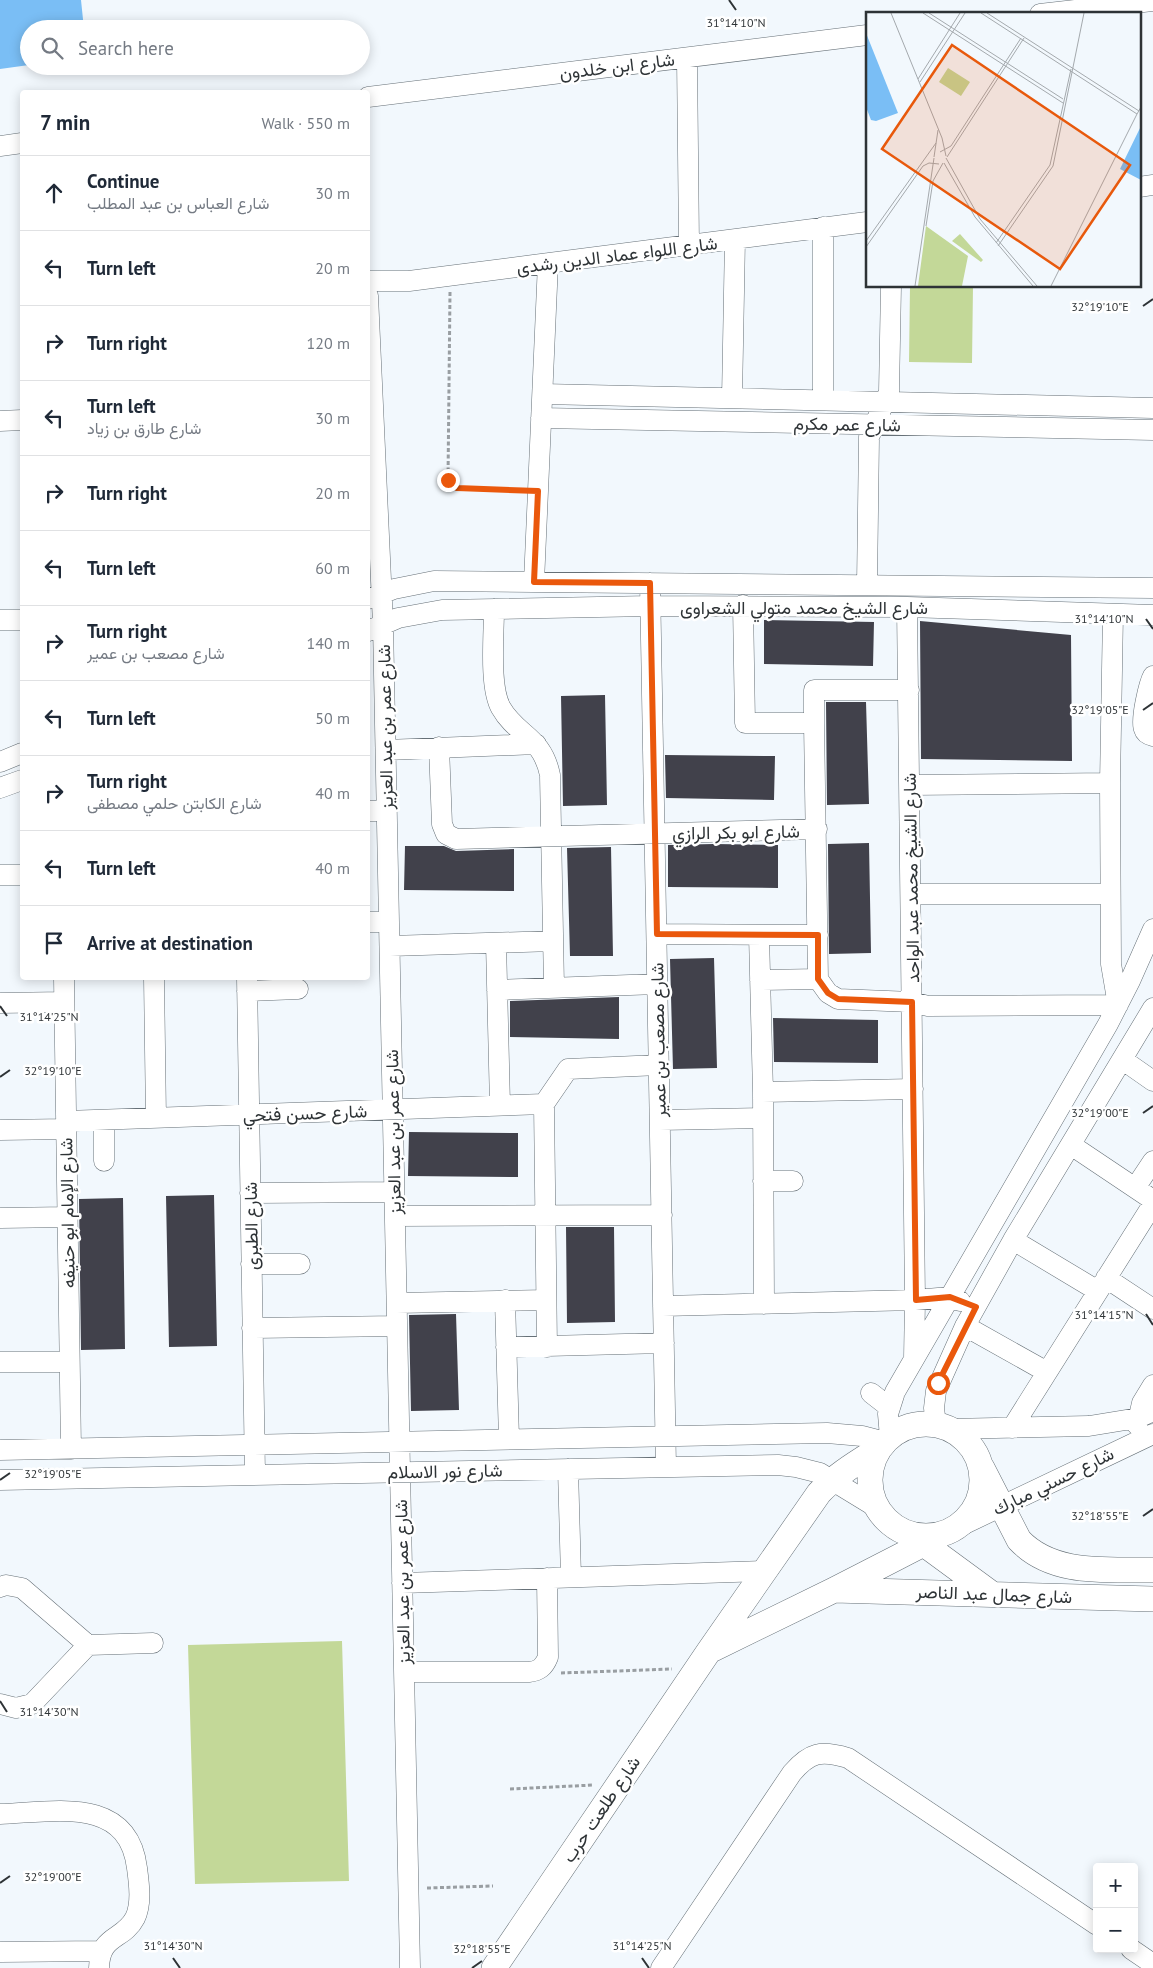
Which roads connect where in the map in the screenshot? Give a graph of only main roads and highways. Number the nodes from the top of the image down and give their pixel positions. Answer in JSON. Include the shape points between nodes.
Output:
{"nodes":[{"id":1,"x":885,"y":1442,"type":"junction"},
{"id":2,"x":976,"y":1456,"type":"junction"},
{"id":3,"x":933,"y":1535,"type":"junction"},
{"id":4,"x":1153,"y":1570,"type":"edge"},
{"id":5,"x":834,"y":1590,"type":"junction"},
{"id":6,"x":992,"y":1594,"type":"junction"},
{"id":7,"x":1153,"y":1599,"type":"edge"},
{"id":8,"x":703,"y":1659,"type":"junction"},
{"id":9,"x":494,"y":1968,"type":"edge"}],
"edges":[{"from":1,"to":2,"type":"main road","via":[[912,1426],[924,1424],[943,1427],[965,1441]]},
{"from":1,"to":3,"type":"main road","via":[[871,1472],[873,1498],[892,1523]]},
{"from":1,"to":8,"type":"main road","name":"شارع طلعت حرب","via":[[831,1480],[819,1493]]},
{"from":2,"to":3,"type":"main road","via":[[982,1476],[979,1497],[969,1516]]},
{"from":2,"to":4,"type":"main road","name":"شارع جمال عبد الناصر","via":[[1019,1540],[1028,1549],[1050,1561],[1075,1568]]},
{"from":3,"to":5,"type":"main road","name":"شارع طلعت حرب"},
{"from":3,"to":6,"type":"main road"},
{"from":5,"to":6,"type":"main road","name":"شارع جمال عبد الناصر"},
{"from":5,"to":8,"type":"main road","name":"شارع طلعت حرب"},
{"from":6,"to":7,"type":"main road","name":"شارع جمال عبد الناصر"},
{"from":8,"to":9,"type":"main road","name":"شارع طلعت حرب"}]}
